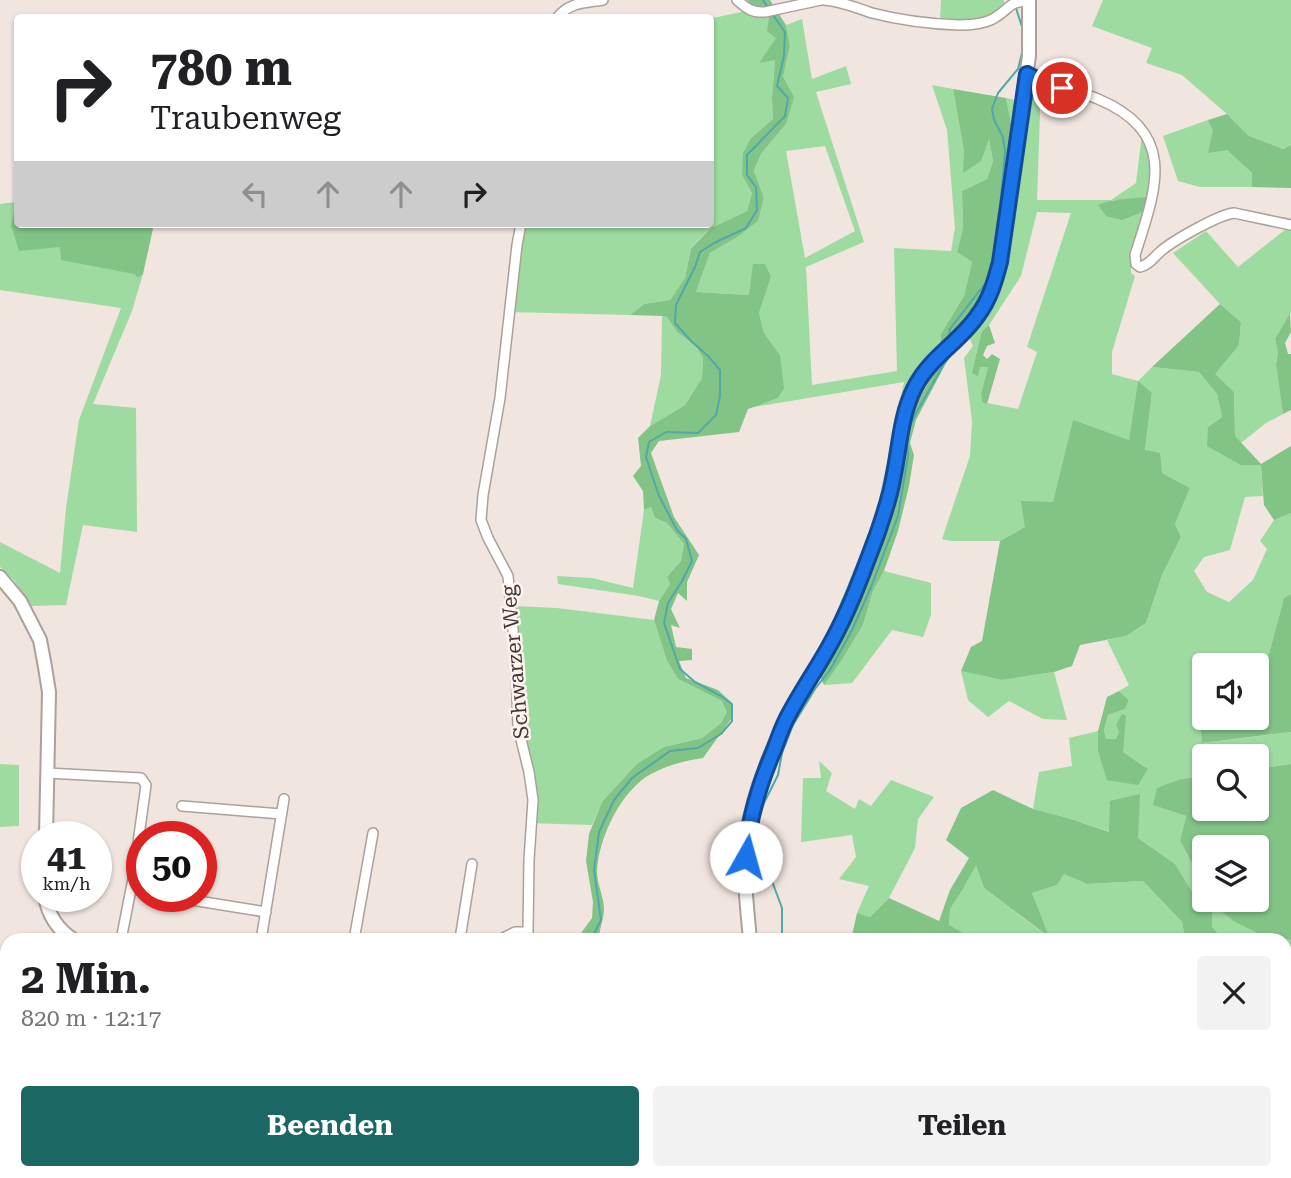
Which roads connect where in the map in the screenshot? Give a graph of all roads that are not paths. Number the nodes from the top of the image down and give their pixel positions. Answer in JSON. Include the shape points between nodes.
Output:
{"nodes":[{"id":1,"x":603,"y":0,"type":"edge"},
{"id":2,"x":737,"y":0,"type":"edge"},
{"id":3,"x":822,"y":0,"type":"edge"},
{"id":4,"x":1022,"y":2,"type":"edge"},
{"id":5,"x":561,"y":14,"type":"edge"},
{"id":6,"x":1027,"y":74,"type":"junction"},
{"id":7,"x":1291,"y":225,"type":"edge"},
{"id":8,"x":520,"y":228,"type":"edge"},
{"id":9,"x":0,"y":577,"type":"edge"},
{"id":10,"x":47,"y":773,"type":"junction"},
{"id":11,"x":284,"y":799,"type":"dead end"},
{"id":12,"x":182,"y":806,"type":"dead end"},
{"id":13,"x":281,"y":814,"type":"junction"},
{"id":14,"x":46,"y":821,"type":"edge"},
{"id":15,"x":373,"y":834,"type":"dead end"},
{"id":16,"x":472,"y":864,"type":"dead end"},
{"id":17,"x":217,"y":904,"type":"edge"},
{"id":18,"x":50,"y":912,"type":"edge"},
{"id":19,"x":266,"y":912,"type":"junction"},
{"id":20,"x":66,"y":933,"type":"edge"},
{"id":21,"x":122,"y":933,"type":"edge"},
{"id":22,"x":262,"y":933,"type":"edge"},
{"id":23,"x":355,"y":933,"type":"edge"},
{"id":24,"x":461,"y":933,"type":"edge"},
{"id":25,"x":527,"y":933,"type":"edge"},
{"id":26,"x":750,"y":933,"type":"edge"}],
"edges":[{"from":1,"to":5,"type":"street","via":[[568,7]]},
{"from":2,"to":3,"type":"street","via":[[756,13]]},
{"from":3,"to":4,"type":"street","via":[[884,16],[959,25],[989,21]]},
{"from":4,"to":6,"type":"main road","via":[[1030,40]]},
{"from":6,"to":7,"type":"street","via":[[1117,108],[1135,121],[1150,141],[1156,173],[1135,255],[1140,267],[1227,214]]},
{"from":6,"to":26,"type":"main road","via":[[992,291],[978,315],[935,359],[912,393],[893,481],[853,598],[784,723],[756,797],[747,835]]},
{"from":8,"to":25,"type":"street","name":"Schwarzer Weg","via":[[481,520],[508,576],[518,727],[533,800]]},
{"from":9,"to":10,"type":"main road","via":[[20,601],[40,640],[49,692]]},
{"from":10,"to":14,"type":"main road"},
{"from":10,"to":21,"type":"street","via":[[141,778],[146,785]]},
{"from":11,"to":13,"type":"street"},
{"from":12,"to":13,"type":"street"},
{"from":13,"to":19,"type":"street"},
{"from":15,"to":23,"type":"street"},
{"from":16,"to":24,"type":"street"},
{"from":17,"to":19,"type":"street"},
{"from":18,"to":20,"type":"main road"},
{"from":19,"to":22,"type":"street"}]}
